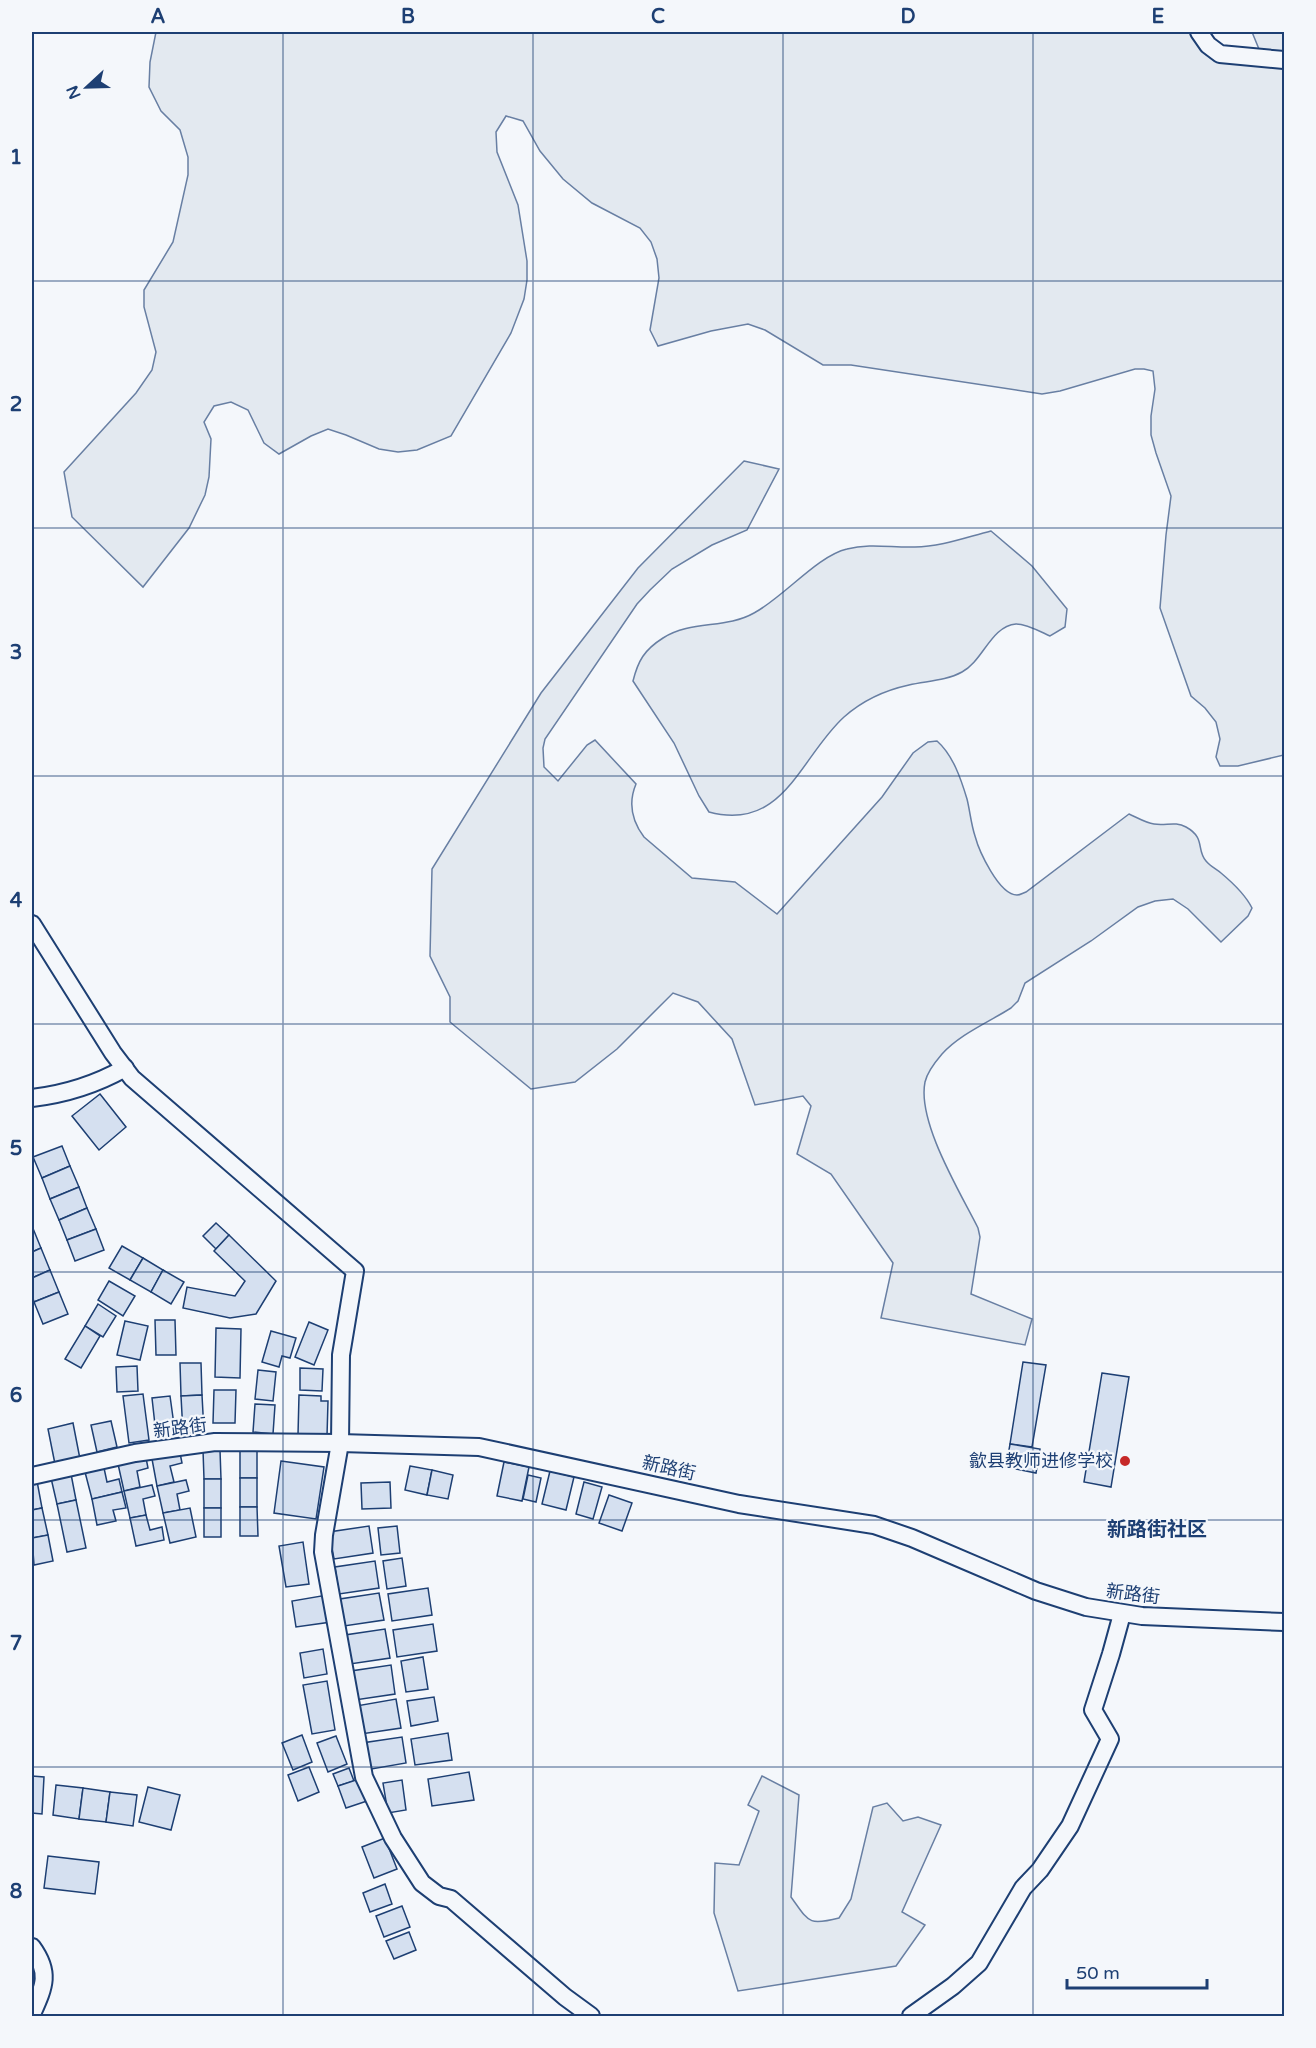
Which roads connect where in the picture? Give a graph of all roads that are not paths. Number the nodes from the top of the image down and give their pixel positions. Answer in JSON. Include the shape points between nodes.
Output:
{"nodes":[{"id":1,"x":1199,"y":32,"type":"edge"},
{"id":2,"x":1284,"y":60,"type":"edge"},
{"id":3,"x":32,"y":924,"type":"edge"},
{"id":4,"x":125,"y":1068,"type":"junction"},
{"id":5,"x":32,"y":1098,"type":"edge"},
{"id":6,"x":340,"y":1443,"type":"junction"},
{"id":7,"x":32,"y":1476,"type":"edge"},
{"id":8,"x":1122,"y":1614,"type":"junction"},
{"id":9,"x":1284,"y":1622,"type":"edge"},
{"id":10,"x":32,"y":1947,"type":"edge"},
{"id":11,"x":32,"y":2014,"type":"edge"},
{"id":12,"x":591,"y":2016,"type":"edge"},
{"id":13,"x":911,"y":2016,"type":"edge"}],
"edges":[{"from":1,"to":2,"type":"street","via":[[1220,54]]},
{"from":3,"to":4,"type":"street"},
{"from":4,"to":5,"type":"street","via":[[87,1086]]},
{"from":4,"to":6,"type":"street","via":[[355,1271],[341,1355]]},
{"from":6,"to":7,"type":"street","name":"新路街","via":[[215,1442],[135,1453]]},
{"from":6,"to":8,"type":"street","name":"新路街","via":[[479,1447],[739,1504],[874,1525],[1045,1594]]},
{"from":6,"to":12,"type":"street","via":[[323,1552],[364,1777],[380,1814],[427,1888],[451,1899]]},
{"from":8,"to":9,"type":"street","name":"新路街"},
{"from":8,"to":13,"type":"street","via":[[1093,1710],[1110,1739],[1070,1826],[1023,1888],[979,1963]]},
{"from":10,"to":11,"type":"street","via":[[43,1970],[44,1989]]}]}
